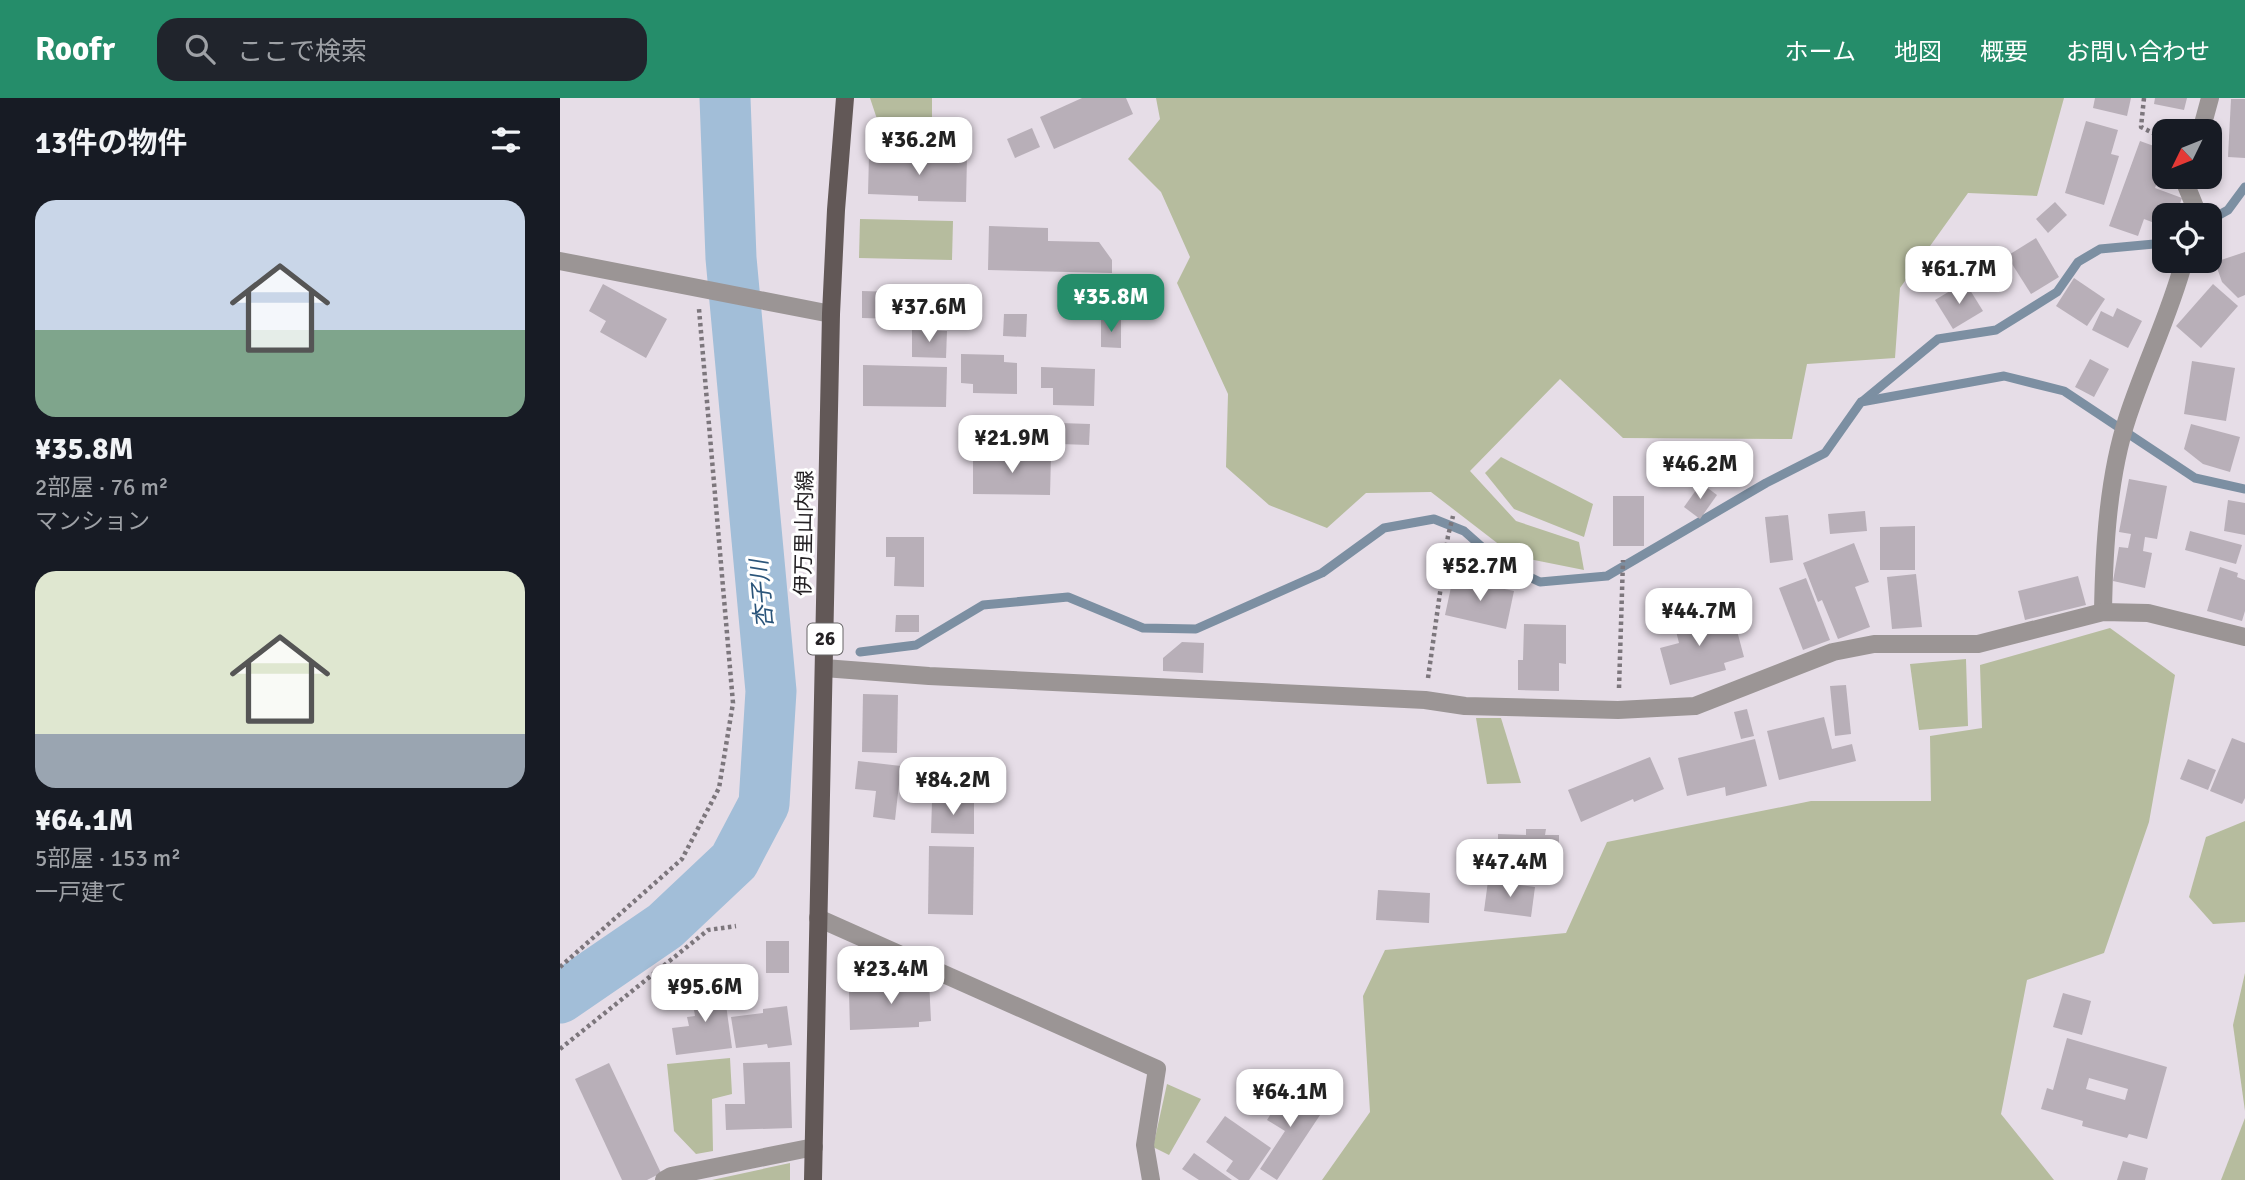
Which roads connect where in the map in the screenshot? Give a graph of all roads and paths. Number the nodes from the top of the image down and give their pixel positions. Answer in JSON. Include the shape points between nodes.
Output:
{"nodes":[{"id":1,"x":845,"y":98,"type":"edge"},
{"id":2,"x":2144,"y":98,"type":"edge"},
{"id":3,"x":2210,"y":98,"type":"edge"},
{"id":4,"x":2204,"y":119,"type":"edge"},
{"id":5,"x":2152,"y":132,"type":"edge"},
{"id":6,"x":560,"y":261,"type":"edge"},
{"id":7,"x":2180,"y":273,"type":"edge"},
{"id":8,"x":697,"y":287,"type":"junction"},
{"id":9,"x":831,"y":314,"type":"junction"},
{"id":10,"x":1453,"y":516,"type":"dead end"},
{"id":11,"x":1623,"y":560,"type":"dead end"},
{"id":12,"x":2103,"y":612,"type":"junction"},
{"id":13,"x":2245,"y":638,"type":"edge"},
{"id":14,"x":824,"y":668,"type":"junction"},
{"id":15,"x":1425,"y":700,"type":"junction"},
{"id":16,"x":1618,"y":710,"type":"junction"},
{"id":17,"x":818,"y":919,"type":"junction"},
{"id":18,"x":736,"y":926,"type":"dead end"},
{"id":19,"x":562,"y":964,"type":"edge"},
{"id":20,"x":560,"y":1049,"type":"edge"},
{"id":21,"x":814,"y":1146,"type":"junction"},
{"id":22,"x":664,"y":1180,"type":"edge"},
{"id":23,"x":813,"y":1180,"type":"edge"},
{"id":24,"x":1151,"y":1180,"type":"edge"}],
"edges":[{"from":1,"to":9,"type":"main road","name":"伊万里山内線","number":"26"},
{"from":2,"to":5,"type":"path","via":[[2141,127]]},
{"from":3,"to":4,"type":"street"},
{"from":6,"to":8,"type":"street"},
{"from":7,"to":12,"type":"street","via":[[2127,418],[2104,544]]},
{"from":8,"to":9,"type":"street"},
{"from":8,"to":19,"type":"path","via":[[733,703],[719,788],[681,859]]},
{"from":9,"to":14,"type":"main road","name":"伊万里山内線","number":"26"},
{"from":10,"to":15,"type":"path"},
{"from":11,"to":16,"type":"path"},
{"from":12,"to":13,"type":"street","via":[[2148,612]]},
{"from":12,"to":16,"type":"street","via":[[1978,644],[1874,644],[1833,652],[1695,706]]},
{"from":14,"to":15,"type":"street"},
{"from":14,"to":17,"type":"main road","name":"伊万里山内線","number":"26"},
{"from":15,"to":16,"type":"street","via":[[1465,706]]},
{"from":17,"to":21,"type":"main road","name":"伊万里山内線","number":"26"},
{"from":17,"to":24,"type":"street","via":[[1157,1069],[1145,1145]]},
{"from":18,"to":20,"type":"path","via":[[708,930]]},
{"from":21,"to":22,"type":"street"},
{"from":21,"to":23,"type":"main road","name":"伊万里山内線","number":"26"}]}
